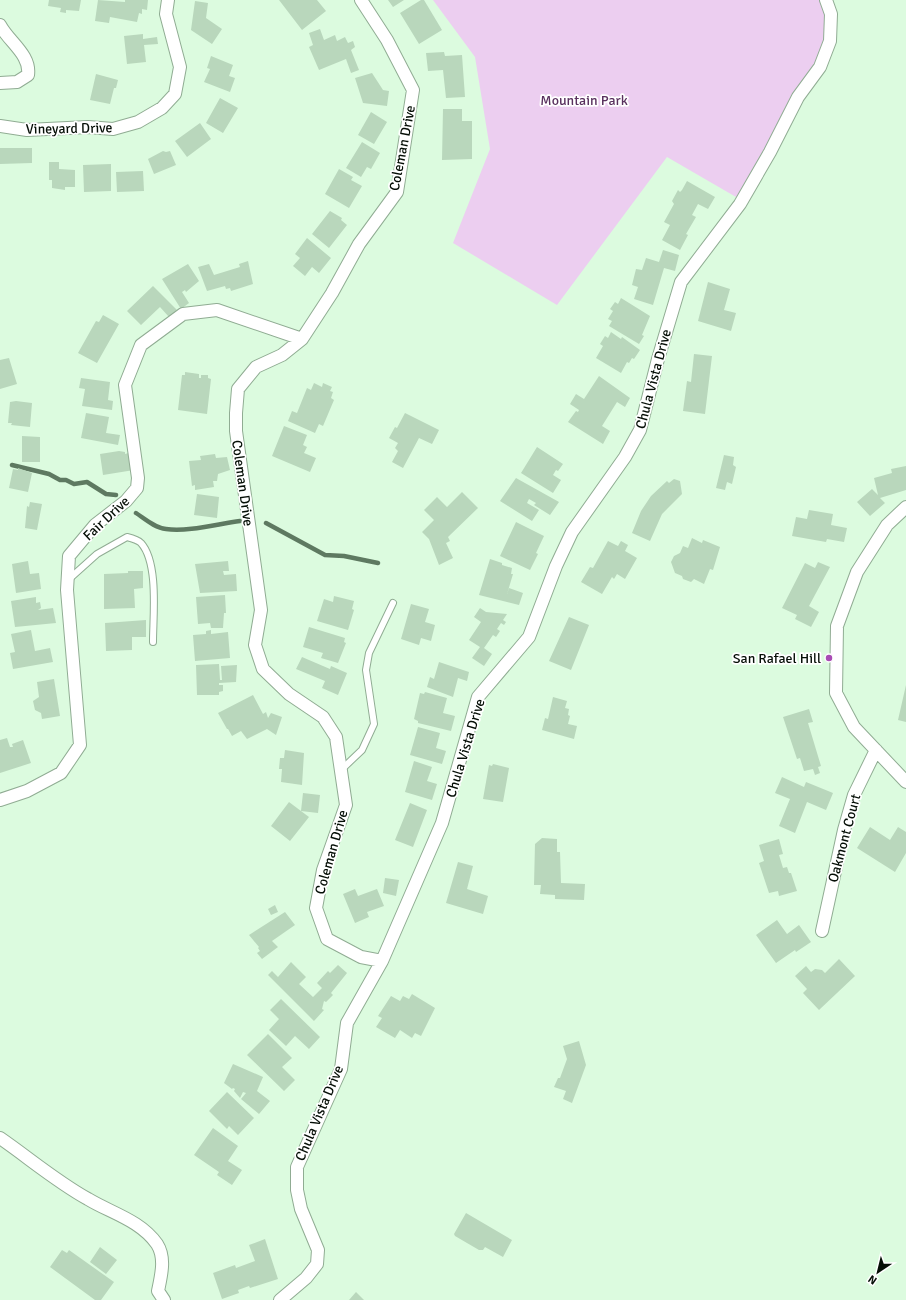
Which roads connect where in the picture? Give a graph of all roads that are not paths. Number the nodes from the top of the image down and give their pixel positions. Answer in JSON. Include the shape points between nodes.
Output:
{"nodes":[{"id":1,"x":168,"y":0,"type":"edge"},
{"id":2,"x":361,"y":0,"type":"edge"},
{"id":3,"x":826,"y":0,"type":"edge"},
{"id":4,"x":0,"y":25,"type":"edge"},
{"id":5,"x":0,"y":83,"type":"edge"},
{"id":6,"x":0,"y":126,"type":"edge"},
{"id":7,"x":302,"y":339,"type":"junction"},
{"id":8,"x":906,"y":507,"type":"edge"},
{"id":9,"x":67,"y":581,"type":"junction"},
{"id":10,"x":393,"y":603,"type":"dead end"},
{"id":11,"x":153,"y":642,"type":"dead end"},
{"id":12,"x":876,"y":750,"type":"junction"},
{"id":13,"x":341,"y":770,"type":"junction"},
{"id":14,"x":906,"y":782,"type":"edge"},
{"id":15,"x":0,"y":800,"type":"edge"},
{"id":16,"x":822,"y":931,"type":"dead end"},
{"id":17,"x":382,"y":961,"type":"junction"},
{"id":18,"x":0,"y":1138,"type":"edge"},
{"id":19,"x":164,"y":1300,"type":"edge"},
{"id":20,"x":280,"y":1300,"type":"edge"}],
"edges":[{"from":1,"to":6,"type":"street","name":"Vineyard Drive","via":[[166,14],[180,67],[175,94],[162,108],[138,122],[113,129],[88,127],[27,130]]},
{"from":2,"to":7,"type":"street","name":"Coleman Drive","via":[[387,40],[413,90],[397,192],[359,244],[332,293]]},
{"from":3,"to":17,"type":"street","name":"Chula Vista Drive","via":[[831,14],[830,41],[820,67],[798,97],[740,204],[681,282],[640,430],[625,457],[572,532],[529,637],[478,697],[442,824]]},
{"from":4,"to":5,"type":"street","via":[[24,56],[29,67],[28,75],[17,82]]},
{"from":7,"to":9,"type":"street","name":"Fair Drive","via":[[217,310],[183,314],[141,345],[125,385],[138,478],[137,488],[126,501],[95,525],[69,556]]},
{"from":7,"to":13,"type":"street","name":"Coleman Drive","via":[[282,355],[256,367],[238,389],[236,431],[261,610],[255,645],[263,669],[289,694],[323,717],[336,737]]},
{"from":8,"to":12,"type":"street","via":[[887,525],[857,572],[838,626],[836,693],[854,727]]},
{"from":9,"to":11,"type":"lane","via":[[97,554],[127,536],[140,542],[150,559]]},
{"from":9,"to":15,"type":"street","name":"Fair Drive","via":[[80,745],[61,772],[27,791]]},
{"from":10,"to":13,"type":"lane","via":[[369,653],[366,670],[374,724],[362,750]]},
{"from":12,"to":14,"type":"street"},
{"from":12,"to":16,"type":"street","name":"Oakmont Court","via":[[854,795]]},
{"from":13,"to":17,"type":"street","name":"Coleman Drive","via":[[346,805],[323,870],[316,908],[327,939],[361,957]]},
{"from":17,"to":20,"type":"street","name":"Chula Vista Drive","via":[[347,1023],[341,1068],[297,1167],[297,1190],[301,1209],[318,1250],[317,1264],[306,1278]]},
{"from":18,"to":19,"type":"street","via":[[88,1199],[128,1220],[150,1236],[162,1254],[162,1275],[158,1291]]}]}
